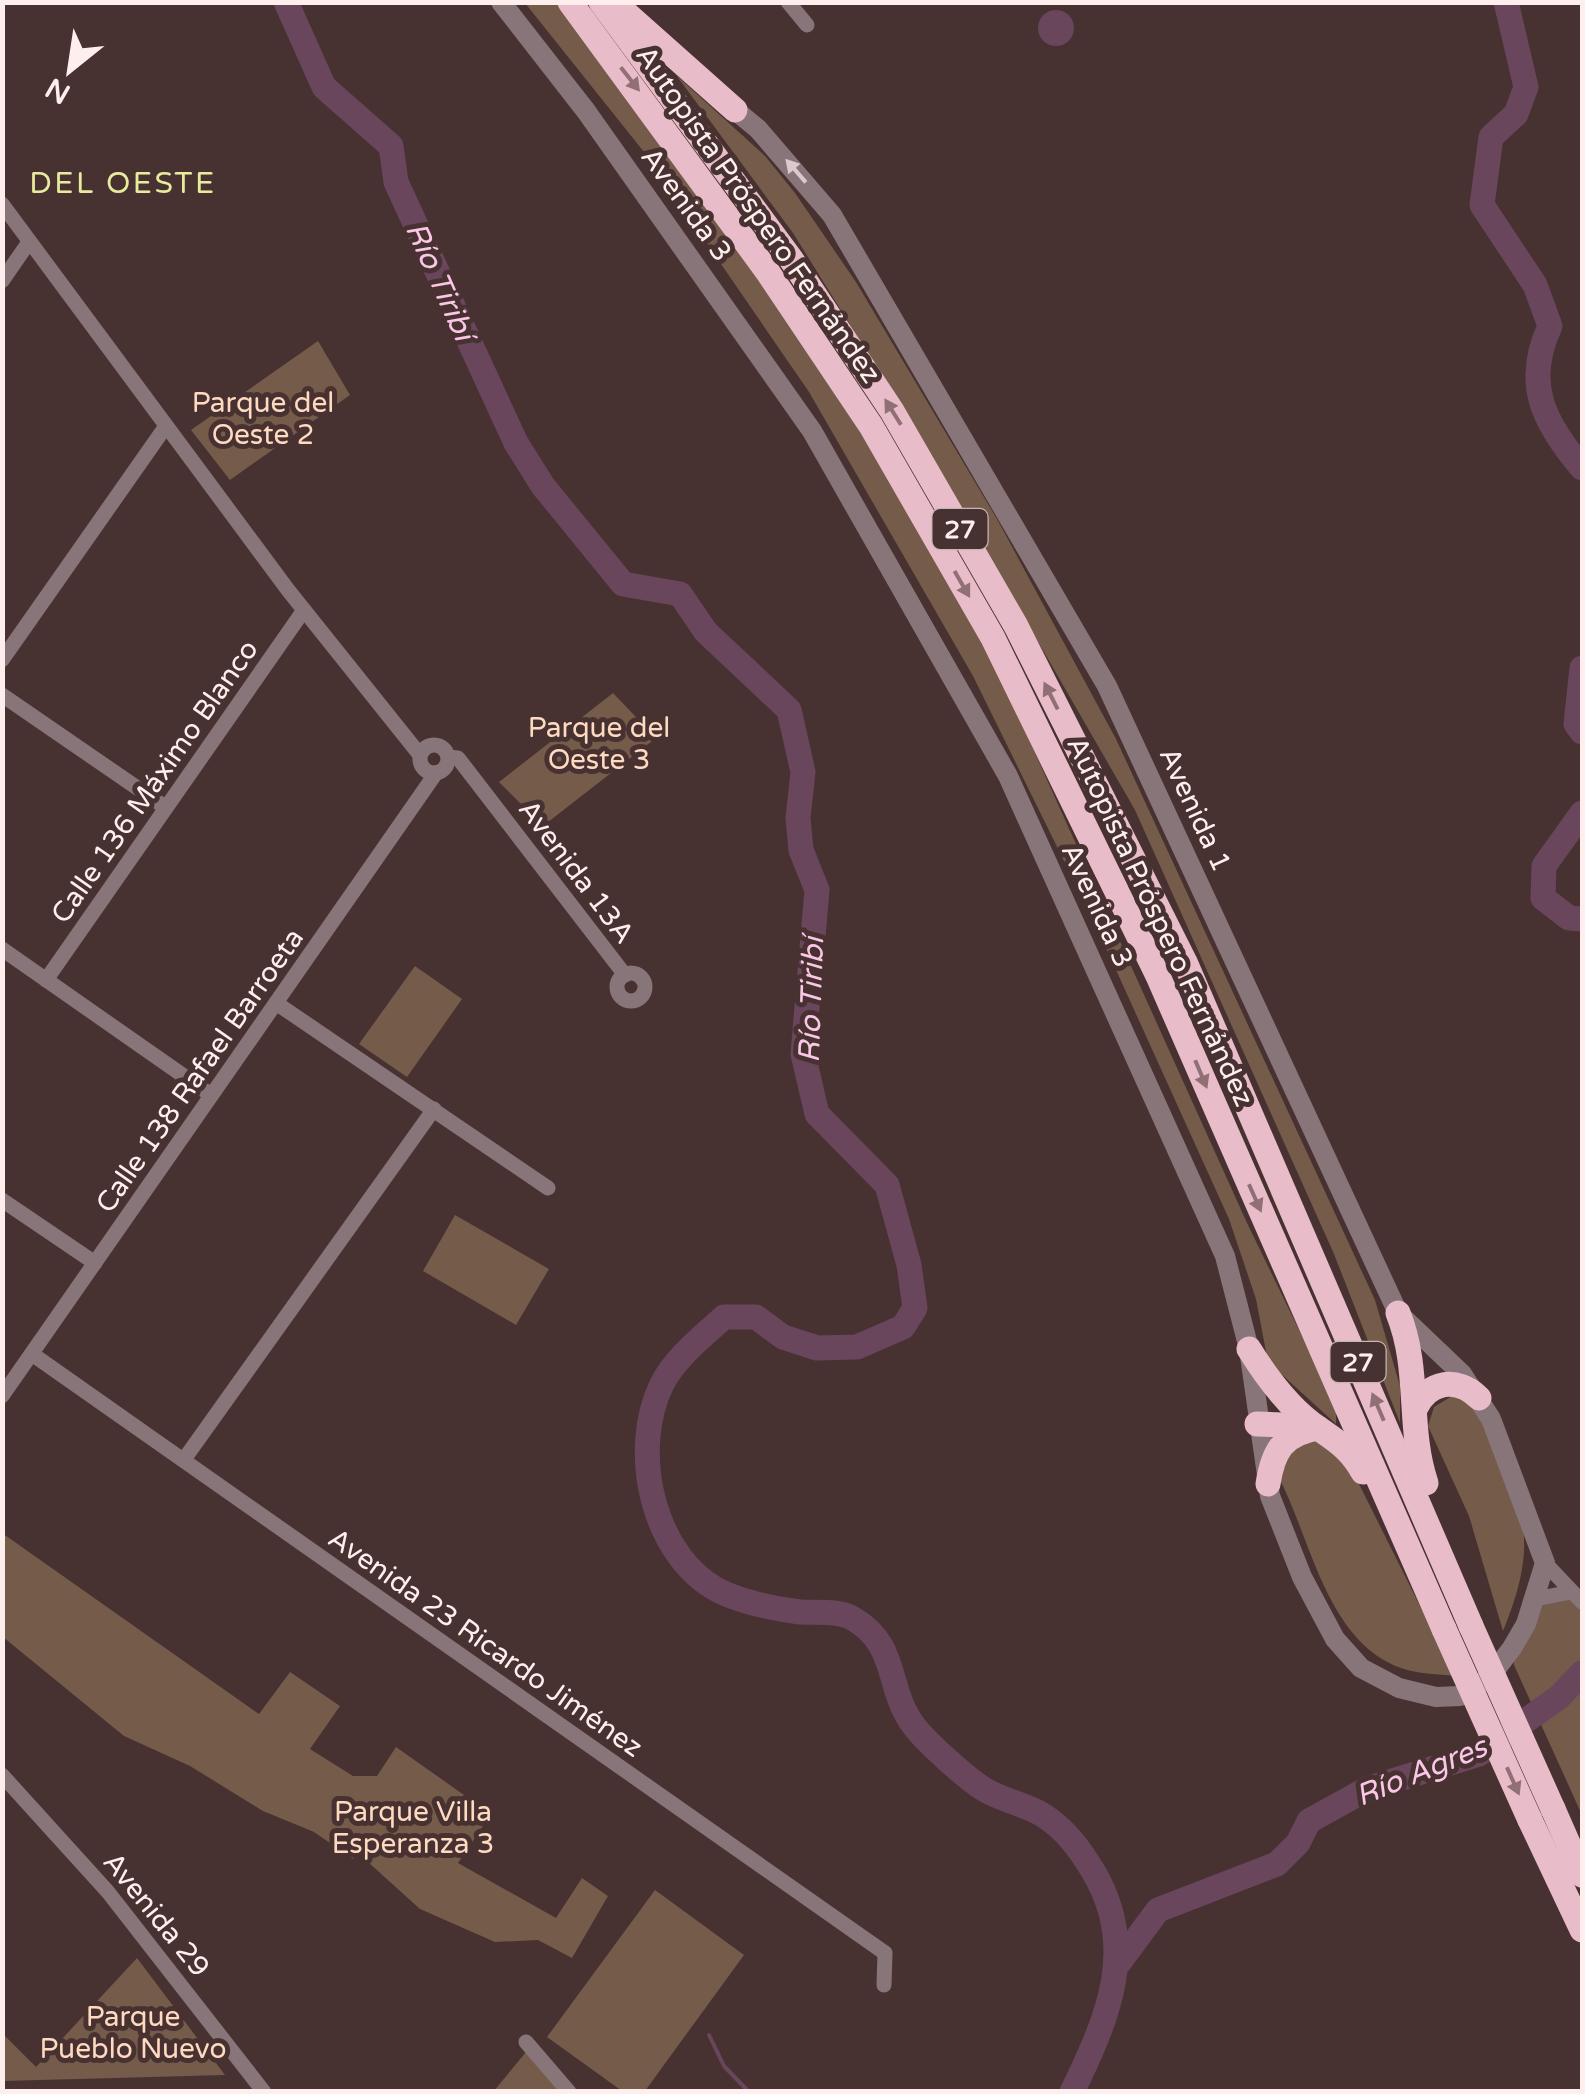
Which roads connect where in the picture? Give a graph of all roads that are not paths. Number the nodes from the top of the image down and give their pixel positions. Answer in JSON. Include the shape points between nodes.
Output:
{"nodes":[{"id":1,"x":501,"y":2,"type":"edge"},
{"id":2,"x":570,"y":2,"type":"edge"},
{"id":3,"x":601,"y":2,"type":"edge"},
{"id":4,"x":614,"y":2,"type":"edge"},
{"id":5,"x":788,"y":2,"type":"edge"},
{"id":6,"x":807,"y":25,"type":"dead end"},
{"id":7,"x":735,"y":110,"type":"joint"},
{"id":8,"x":2,"y":204,"type":"edge"},
{"id":9,"x":29,"y":242,"type":"junction"},
{"id":10,"x":2,"y":281,"type":"edge"},
{"id":11,"x":166,"y":426,"type":"junction"},
{"id":12,"x":304,"y":610,"type":"junction"},
{"id":13,"x":2,"y":660,"type":"edge"},
{"id":14,"x":2,"y":695,"type":"edge"},
{"id":15,"x":420,"y":754,"type":"junction"},
{"id":16,"x":448,"y":757,"type":"junction"},
{"id":17,"x":436,"y":773,"type":"junction"},
{"id":18,"x":165,"y":807,"type":"junction"},
{"id":19,"x":2,"y":949,"type":"edge"},
{"id":20,"x":624,"y":975,"type":"dead end"},
{"id":21,"x":46,"y":980,"type":"junction"},
{"id":22,"x":276,"y":1003,"type":"junction"},
{"id":23,"x":212,"y":1096,"type":"junction"},
{"id":24,"x":434,"y":1109,"type":"junction"},
{"id":25,"x":548,"y":1188,"type":"dead end"},
{"id":26,"x":2,"y":1200,"type":"edge"},
{"id":27,"x":95,"y":1263,"type":"junction"},
{"id":28,"x":1398,"y":1313,"type":"junction"},
{"id":29,"x":1249,"y":1350,"type":"junction"},
{"id":30,"x":32,"y":1354,"type":"junction"},
{"id":31,"x":2,"y":1396,"type":"edge"},
{"id":32,"x":1479,"y":1398,"type":"junction"},
{"id":33,"x":1414,"y":1409,"type":"junction"},
{"id":34,"x":1257,"y":1424,"type":"junction"},
{"id":35,"x":1318,"y":1428,"type":"junction"},
{"id":36,"x":185,"y":1458,"type":"junction"},
{"id":37,"x":1268,"y":1484,"type":"junction"},
{"id":38,"x":1545,"y":1563,"type":"junction"},
{"id":39,"x":1577,"y":1597,"type":"edge"},
{"id":40,"x":1535,"y":1599,"type":"junction"},
{"id":41,"x":1431,"y":1600,"type":"junction"},
{"id":42,"x":1468,"y":1616,"type":"junction"},
{"id":43,"x":2,"y":1775,"type":"edge"},
{"id":44,"x":1542,"y":1814,"type":"junction"},
{"id":45,"x":1582,"y":1875,"type":"edge"},
{"id":46,"x":1582,"y":1930,"type":"edge"},
{"id":47,"x":884,"y":1985,"type":"dead end"},
{"id":48,"x":526,"y":2042,"type":"dead end"},
{"id":49,"x":264,"y":2092,"type":"edge"},
{"id":50,"x":569,"y":2092,"type":"edge"}],
"edges":[{"from":1,"to":29,"type":"street","name":"Avenida 3","via":[[812,431],[946,661],[1008,776],[1204,1202],[1238,1294]]},
{"from":2,"to":41,"type":"highway","name":"Autopista Próspero Fernández","number":"27","one_way":true,"via":[[850,395],[993,638],[1158,976]]},
{"from":42,"to":3,"type":"highway","name":"Autopista Próspero Fernández","number":"27","one_way":true,"via":[[1185,962],[1016,626],[892,411],[791,259]]},
{"from":4,"to":7,"type":"highway"},
{"from":5,"to":6,"type":"street"},
{"from":28,"to":7,"type":"street","name":"Avenida 1","one_way":true,"via":[[1107,686],[832,215]]},
{"from":8,"to":9,"type":"street"},
{"from":9,"to":10,"type":"street"},
{"from":9,"to":11,"type":"street"},
{"from":11,"to":12,"type":"street"},
{"from":11,"to":13,"type":"street"},
{"from":12,"to":15,"type":"street"},
{"from":12,"to":18,"type":"street","name":"Calle 136 Máximo Blanco"},
{"from":14,"to":18,"type":"street"},
{"from":15,"to":16,"type":"street","via":[[435,745]]},
{"from":15,"to":17,"type":"street","via":[[423,768]]},
{"from":16,"to":17,"type":"street"},
{"from":16,"to":20,"type":"street","name":"Avenida 13A","via":[[458,758]]},
{"from":17,"to":22,"type":"street","name":"Calle 138 Rafael Barroeta"},
{"from":18,"to":21,"type":"street","name":"Calle 136 Máximo Blanco"},
{"from":19,"to":21,"type":"street"},
{"from":21,"to":23,"type":"street"},
{"from":22,"to":23,"type":"street","name":"Calle 138 Rafael Barroeta"},
{"from":22,"to":24,"type":"street"},
{"from":23,"to":27,"type":"street","name":"Calle 138 Rafael Barroeta"},
{"from":24,"to":25,"type":"street"},
{"from":24,"to":36,"type":"street"},
{"from":26,"to":27,"type":"street"},
{"from":27,"to":30,"type":"street","name":"Calle 138 Rafael Barroeta"},
{"from":28,"to":32,"type":"street","name":"Avenida 1"},
{"from":28,"to":33,"type":"highway","via":[[1413,1360]]},
{"from":29,"to":34,"type":"street","name":"Avenida 3"},
{"from":29,"to":35,"type":"highway"},
{"from":30,"to":31,"type":"street","name":"Calle 138 Rafael Barroeta"},
{"from":30,"to":36,"type":"street","name":"Avenida 23 Ricardo Jiménez"},
{"from":32,"to":33,"type":"highway","via":[[1449,1383],[1428,1390]]},
{"from":32,"to":38,"type":"street","name":"Avenida 1"},
{"from":33,"to":42,"type":"highway","via":[[1416,1456]]},
{"from":34,"to":35,"type":"highway"},
{"from":34,"to":37,"type":"street","name":"Avenida 3"},
{"from":35,"to":37,"type":"highway","via":[[1283,1442]]},
{"from":35,"to":41,"type":"highway","via":[[1352,1452]]},
{"from":36,"to":47,"type":"street","name":"Avenida 23 Ricardo Jiménez","via":[[886,1953]]},
{"from":37,"to":40,"type":"street","name":"Avenida 3","via":[[1302,1578],[1335,1639],[1361,1668],[1398,1688],[1436,1698],[1460,1696],[1490,1678]]},
{"from":38,"to":39,"type":"street"},
{"from":38,"to":40,"type":"street","name":"Avenida 3"},
{"from":39,"to":40,"type":"street"},
{"from":41,"to":44,"type":"highway","name":"Autopista Próspero Fernández","number":"27","one_way":true,"bridge":true},
{"from":42,"to":44,"type":"highway","name":"Autopista Próspero Fernández","number":"27","bridge":true},
{"from":43,"to":49,"type":"street","name":"Avenida 29","via":[[108,1892]]},
{"from":44,"to":45,"type":"highway","name":"Autopista Próspero Fernández","number":"27"},
{"from":44,"to":46,"type":"highway","name":"Autopista Próspero Fernández","number":"27"},
{"from":48,"to":50,"type":"street"}]}
